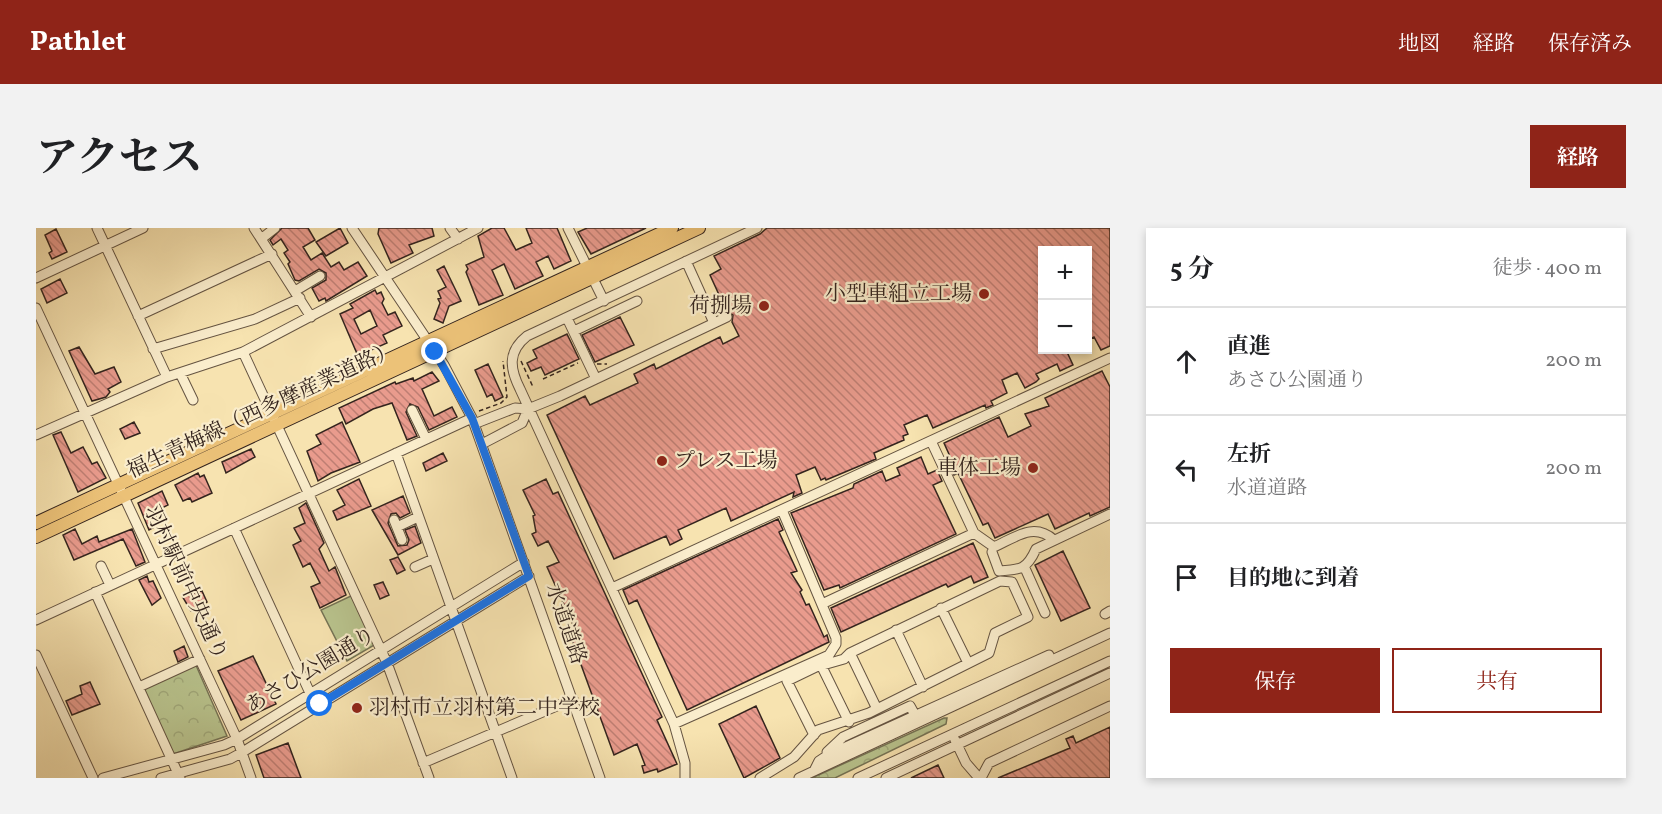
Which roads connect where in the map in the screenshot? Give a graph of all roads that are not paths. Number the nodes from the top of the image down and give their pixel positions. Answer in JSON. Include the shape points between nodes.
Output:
{"nodes":[{"id":1,"x":97,"y":228,"type":"edge"},
{"id":2,"x":143,"y":228,"type":"edge"},
{"id":3,"x":254,"y":228,"type":"edge"},
{"id":4,"x":275,"y":228,"type":"edge"},
{"id":5,"x":352,"y":228,"type":"edge"},
{"id":6,"x":450,"y":228,"type":"edge"},
{"id":7,"x":478,"y":228,"type":"edge"},
{"id":8,"x":567,"y":228,"type":"edge"},
{"id":9,"x":672,"y":228,"type":"edge"},
{"id":10,"x":699,"y":228,"type":"edge"},
{"id":11,"x":757,"y":228,"type":"edge"},
{"id":12,"x":655,"y":232,"type":"edge"},
{"id":13,"x":261,"y":239,"type":"junction"},
{"id":14,"x":458,"y":239,"type":"junction"},
{"id":15,"x":105,"y":246,"type":"junction"},
{"id":16,"x":272,"y":254,"type":"junction"},
{"id":17,"x":686,"y":261,"type":"junction"},
{"id":18,"x":588,"y":273,"type":"junction"},
{"id":19,"x":320,"y":276,"type":"dead end"},
{"id":20,"x":36,"y":278,"type":"edge"},
{"id":21,"x":385,"y":278,"type":"junction"},
{"id":22,"x":298,"y":294,"type":"junction"},
{"id":23,"x":604,"y":301,"type":"junction"},
{"id":24,"x":637,"y":301,"type":"dead end"},
{"id":25,"x":36,"y":308,"type":"edge"},
{"id":26,"x":138,"y":316,"type":"junction"},
{"id":27,"x":311,"y":317,"type":"junction"},
{"id":28,"x":567,"y":318,"type":"junction"},
{"id":29,"x":727,"y":318,"type":"dead end"},
{"id":30,"x":714,"y":323,"type":"junction"},
{"id":31,"x":573,"y":331,"type":"junction"},
{"id":32,"x":431,"y":347,"type":"junction"},
{"id":33,"x":153,"y":349,"type":"junction"},
{"id":34,"x":243,"y":352,"type":"junction"},
{"id":35,"x":1110,"y":358,"type":"edge"},
{"id":36,"x":180,"y":372,"type":"junction"},
{"id":37,"x":167,"y":376,"type":"junction"},
{"id":38,"x":596,"y":379,"type":"junction"},
{"id":39,"x":194,"y":400,"type":"dead end"},
{"id":40,"x":528,"y":409,"type":"junction"},
{"id":41,"x":412,"y":410,"type":"dead end"},
{"id":42,"x":85,"y":413,"type":"junction"},
{"id":43,"x":475,"y":418,"type":"junction"},
{"id":44,"x":275,"y":419,"type":"junction"},
{"id":45,"x":36,"y":435,"type":"edge"},
{"id":46,"x":426,"y":439,"type":"junction"},
{"id":47,"x":931,"y":441,"type":"junction"},
{"id":48,"x":482,"y":444,"type":"junction"},
{"id":49,"x":396,"y":453,"type":"junction"},
{"id":50,"x":118,"y":484,"type":"junction"},
{"id":51,"x":309,"y":493,"type":"junction"},
{"id":52,"x":124,"y":496,"type":"junction"},
{"id":53,"x":782,"y":510,"type":"junction"},
{"id":54,"x":1110,"y":514,"type":"edge"},
{"id":55,"x":418,"y":517,"type":"junction"},
{"id":56,"x":36,"y":523,"type":"edge"},
{"id":57,"x":234,"y":528,"type":"junction"},
{"id":58,"x":974,"y":533,"type":"junction"},
{"id":59,"x":36,"y":537,"type":"edge"},
{"id":60,"x":402,"y":540,"type":"dead end"},
{"id":61,"x":1054,"y":540,"type":"junction"},
{"id":62,"x":992,"y":552,"type":"dead end"},
{"id":63,"x":433,"y":559,"type":"junction"},
{"id":64,"x":524,"y":562,"type":"junction"},
{"id":65,"x":155,"y":564,"type":"junction"},
{"id":66,"x":1024,"y":566,"type":"junction"},
{"id":67,"x":101,"y":567,"type":"dead end"},
{"id":68,"x":415,"y":567,"type":"dead end"},
{"id":69,"x":1008,"y":571,"type":"junction"},
{"id":70,"x":529,"y":576,"type":"junction"},
{"id":71,"x":1006,"y":581,"type":"junction"},
{"id":72,"x":110,"y":585,"type":"junction"},
{"id":73,"x":612,"y":588,"type":"junction"},
{"id":74,"x":95,"y":592,"type":"junction"},
{"id":75,"x":824,"y":603,"type":"junction"},
{"id":76,"x":450,"y":607,"type":"junction"},
{"id":77,"x":941,"y":608,"type":"junction"},
{"id":78,"x":1045,"y":613,"type":"dead end"},
{"id":79,"x":36,"y":620,"type":"edge"},
{"id":80,"x":455,"y":621,"type":"junction"},
{"id":81,"x":1110,"y":627,"type":"edge"},
{"id":82,"x":896,"y":630,"type":"junction"},
{"id":83,"x":1110,"y":633,"type":"edge"},
{"id":84,"x":381,"y":650,"type":"junction"},
{"id":85,"x":850,"y":653,"type":"junction"},
{"id":86,"x":36,"y":655,"type":"edge"},
{"id":87,"x":200,"y":659,"type":"junction"},
{"id":88,"x":1110,"y":661,"type":"edge"},
{"id":89,"x":387,"y":663,"type":"junction"},
{"id":90,"x":968,"y":663,"type":"junction"},
{"id":91,"x":822,"y":668,"type":"junction"},
{"id":92,"x":1110,"y":673,"type":"edge"},
{"id":93,"x":139,"y":687,"type":"junction"},
{"id":94,"x":923,"y":687,"type":"junction"},
{"id":95,"x":310,"y":693,"type":"junction"},
{"id":96,"x":573,"y":699,"type":"junction"},
{"id":97,"x":1110,"y":706,"type":"edge"},
{"id":98,"x":877,"y":709,"type":"junction"},
{"id":99,"x":915,"y":715,"type":"junction"},
{"id":100,"x":849,"y":722,"type":"junction"},
{"id":101,"x":674,"y":724,"type":"junction"},
{"id":102,"x":497,"y":731,"type":"junction"},
{"id":103,"x":953,"y":734,"type":"junction"},
{"id":104,"x":814,"y":735,"type":"junction"},
{"id":105,"x":237,"y":739,"type":"junction"},
{"id":106,"x":957,"y":746,"type":"junction"},
{"id":107,"x":242,"y":753,"type":"junction"},
{"id":108,"x":823,"y":757,"type":"junction"},
{"id":109,"x":171,"y":760,"type":"junction"},
{"id":110,"x":423,"y":762,"type":"junction"},
{"id":111,"x":814,"y":771,"type":"junction"},
{"id":112,"x":179,"y":776,"type":"edge"},
{"id":113,"x":861,"y":777,"type":"edge"},
{"id":114,"x":93,"y":778,"type":"edge"},
{"id":115,"x":103,"y":778,"type":"edge"},
{"id":116,"x":161,"y":778,"type":"edge"},
{"id":117,"x":251,"y":778,"type":"edge"},
{"id":118,"x":429,"y":778,"type":"edge"},
{"id":119,"x":512,"y":778,"type":"edge"},
{"id":120,"x":600,"y":778,"type":"edge"},
{"id":121,"x":685,"y":778,"type":"edge"},
{"id":122,"x":760,"y":778,"type":"edge"},
{"id":123,"x":799,"y":778,"type":"edge"},
{"id":124,"x":876,"y":778,"type":"edge"},
{"id":125,"x":886,"y":778,"type":"edge"},
{"id":126,"x":980,"y":778,"type":"edge"}],
"edges":[{"from":1,"to":15,"type":"street"},
{"from":2,"to":15,"type":"street"},
{"from":3,"to":13,"type":"street"},
{"from":4,"to":13,"type":"street"},
{"from":5,"to":21,"type":"street","name":"水道道路"},
{"from":6,"to":14,"type":"street"},
{"from":7,"to":14,"type":"street"},
{"from":8,"to":18,"type":"street"},
{"from":9,"to":12,"type":"main road","name":"福生青梅線（西多摩産業道路）"},
{"from":10,"to":18,"type":"main road","name":"福生青梅線（西多摩産業道路）"},
{"from":11,"to":17,"type":"street"},
{"from":12,"to":18,"type":"main road","name":"福生青梅線（西多摩産業道路）"},
{"from":13,"to":16,"type":"street"},
{"from":14,"to":21,"type":"street"},
{"from":15,"to":20,"type":"street"},
{"from":15,"to":26,"type":"street"},
{"from":16,"to":22,"type":"street"},
{"from":16,"to":26,"type":"street"},
{"from":17,"to":23,"type":"street"},
{"from":17,"to":30,"type":"street"},
{"from":18,"to":23,"type":"street"},
{"from":18,"to":32,"type":"main road","name":"福生青梅線（西多摩産業道路）"},
{"from":19,"to":22,"type":"street"},
{"from":21,"to":27,"type":"street"},
{"from":21,"to":32,"type":"street","name":"水道道路"},
{"from":22,"to":27,"type":"street"},
{"from":22,"to":33,"type":"street","via":[[255,319]]},
{"from":23,"to":28,"type":"street"},
{"from":24,"to":31,"type":"street"},
{"from":25,"to":42,"type":"street","name":"羽村駅前中央通り"},
{"from":26,"to":33,"type":"street"},
{"from":27,"to":34,"type":"street"},
{"from":28,"to":31,"type":"street"},
{"from":28,"to":40,"type":"street","via":[[527,336],[514,351],[513,375]]},
{"from":29,"to":30,"type":"street"},
{"from":30,"to":38,"type":"street"},
{"from":31,"to":38,"type":"street"},
{"from":32,"to":43,"type":"street","name":"水道道路"},
{"from":32,"to":44,"type":"main road","name":"福生青梅線（西多摩産業道路）"},
{"from":33,"to":37,"type":"street"},
{"from":34,"to":36,"type":"street"},
{"from":34,"to":44,"type":"street"},
{"from":35,"to":47,"type":"street"},
{"from":36,"to":37,"type":"street"},
{"from":36,"to":39,"type":"street"},
{"from":37,"to":42,"type":"street"},
{"from":38,"to":40,"type":"street"},
{"from":40,"to":43,"type":"street","via":[[515,408]]},
{"from":40,"to":48,"type":"street","via":[[522,423]]},
{"from":40,"to":73,"type":"street"},
{"from":41,"to":46,"type":"street"},
{"from":42,"to":45,"type":"street"},
{"from":42,"to":50,"type":"street","name":"羽村駅前中央通り"},
{"from":43,"to":46,"type":"street"},
{"from":43,"to":48,"type":"street","name":"水道道路"},
{"from":44,"to":50,"type":"main road","name":"福生青梅線（西多摩産業道路）"},
{"from":44,"to":51,"type":"street"},
{"from":44,"to":52,"type":"main road","name":"福生青梅線（西多摩産業道路）"},
{"from":46,"to":49,"type":"street"},
{"from":47,"to":53,"type":"street"},
{"from":47,"to":58,"type":"street"},
{"from":48,"to":64,"type":"street","name":"水道道路"},
{"from":49,"to":51,"type":"street"},
{"from":49,"to":55,"type":"street"},
{"from":50,"to":52,"type":"street","name":"羽村駅前中央通り"},
{"from":50,"to":56,"type":"main road","name":"福生青梅線（西多摩産業道路）"},
{"from":51,"to":57,"type":"street"},
{"from":51,"to":84,"type":"street"},
{"from":52,"to":59,"type":"main road","name":"福生青梅線（西多摩産業道路）"},
{"from":52,"to":65,"type":"street","name":"羽村駅前中央通り"},
{"from":53,"to":73,"type":"street"},
{"from":53,"to":75,"type":"street"},
{"from":54,"to":61,"type":"street"},
{"from":55,"to":60,"type":"street","via":[[395,523]]},
{"from":55,"to":63,"type":"street"},
{"from":57,"to":65,"type":"street"},
{"from":57,"to":95,"type":"street"},
{"from":58,"to":61,"type":"street","via":[[994,547],[1034,530],[1045,532]]},
{"from":58,"to":75,"type":"street"},
{"from":61,"to":66,"type":"street","via":[[1036,549],[1030,563]]},
{"from":62,"to":69,"type":"street","via":[[999,571]]},
{"from":63,"to":68,"type":"street"},
{"from":63,"to":76,"type":"street"},
{"from":64,"to":70,"type":"street","name":"水道道路"},
{"from":64,"to":76,"type":"street","name":"あさひ公園通り"},
{"from":65,"to":72,"type":"street"},
{"from":65,"to":87,"type":"street","name":"羽村駅前中央通り"},
{"from":66,"to":69,"type":"street"},
{"from":66,"to":78,"type":"street"},
{"from":67,"to":72,"type":"street"},
{"from":69,"to":71,"type":"street"},
{"from":70,"to":80,"type":"street","name":"あさひ公園通り"},
{"from":70,"to":96,"type":"street","name":"水道道路"},
{"from":71,"to":77,"type":"street"},
{"from":71,"to":90,"type":"street","via":[[1012,582],[1028,617],[995,633],[989,653]]},
{"from":72,"to":74,"type":"street"},
{"from":73,"to":101,"type":"street"},
{"from":74,"to":79,"type":"street"},
{"from":74,"to":93,"type":"street"},
{"from":75,"to":101,"type":"street","via":[[836,638],[829,655]]},
{"from":76,"to":80,"type":"street"},
{"from":76,"to":84,"type":"street","name":"あさひ公園通り"},
{"from":77,"to":82,"type":"street"},
{"from":77,"to":90,"type":"street"},
{"from":80,"to":89,"type":"street","name":"あさひ公園通り"},
{"from":80,"to":102,"type":"street"},
{"from":81,"to":99,"type":"street"},
{"from":82,"to":85,"type":"street"},
{"from":82,"to":94,"type":"street"},
{"from":83,"to":111,"type":"street"},
{"from":84,"to":89,"type":"street"},
{"from":84,"to":95,"type":"street","name":"あさひ公園通り"},
{"from":85,"to":91,"type":"street"},
{"from":85,"to":98,"type":"street"},
{"from":86,"to":114,"type":"street"},
{"from":87,"to":93,"type":"street"},
{"from":87,"to":105,"type":"street","name":"羽村駅前中央通り"},
{"from":88,"to":103,"type":"street"},
{"from":89,"to":107,"type":"street","name":"あさひ公園通り"},
{"from":89,"to":110,"type":"street"},
{"from":90,"to":94,"type":"street"},
{"from":91,"to":100,"type":"street"},
{"from":91,"to":104,"type":"street","via":[[816,667],[787,681]]},
{"from":92,"to":106,"type":"street"},
{"from":93,"to":109,"type":"street"},
{"from":94,"to":98,"type":"street"},
{"from":95,"to":105,"type":"street","name":"あさひ公園通り"},
{"from":96,"to":102,"type":"street"},
{"from":96,"to":120,"type":"street","name":"水道道路"},
{"from":97,"to":126,"type":"street","via":[[989,763]]},
{"from":98,"to":100,"type":"street"},
{"from":99,"to":108,"type":"street"},
{"from":99,"to":108,"type":"street","via":[[910,706],[843,737]]},
{"from":100,"to":104,"type":"street","via":[[818,730]]},
{"from":101,"to":121,"type":"street"},
{"from":102,"to":110,"type":"street"},
{"from":102,"to":119,"type":"street"},
{"from":103,"to":106,"type":"street"},
{"from":103,"to":113,"type":"street"},
{"from":104,"to":122,"type":"street","via":[[794,757]]},
{"from":105,"to":107,"type":"street","name":"羽村駅前中央通り"},
{"from":105,"to":109,"type":"street","name":"あさひ公園通り"},
{"from":106,"to":125,"type":"street"},
{"from":106,"to":126,"type":"street","via":[[966,764]]},
{"from":107,"to":112,"type":"street","name":"あさひ公園通り"},
{"from":107,"to":117,"type":"street","name":"羽村駅前中央通り"},
{"from":108,"to":111,"type":"street"},
{"from":109,"to":112,"type":"street"},
{"from":109,"to":115,"type":"street","name":"あさひ公園通り"},
{"from":110,"to":118,"type":"street"},
{"from":111,"to":123,"type":"street"},
{"from":112,"to":116,"type":"street","name":"あさひ公園通り"},
{"from":113,"to":124,"type":"street"}]}
